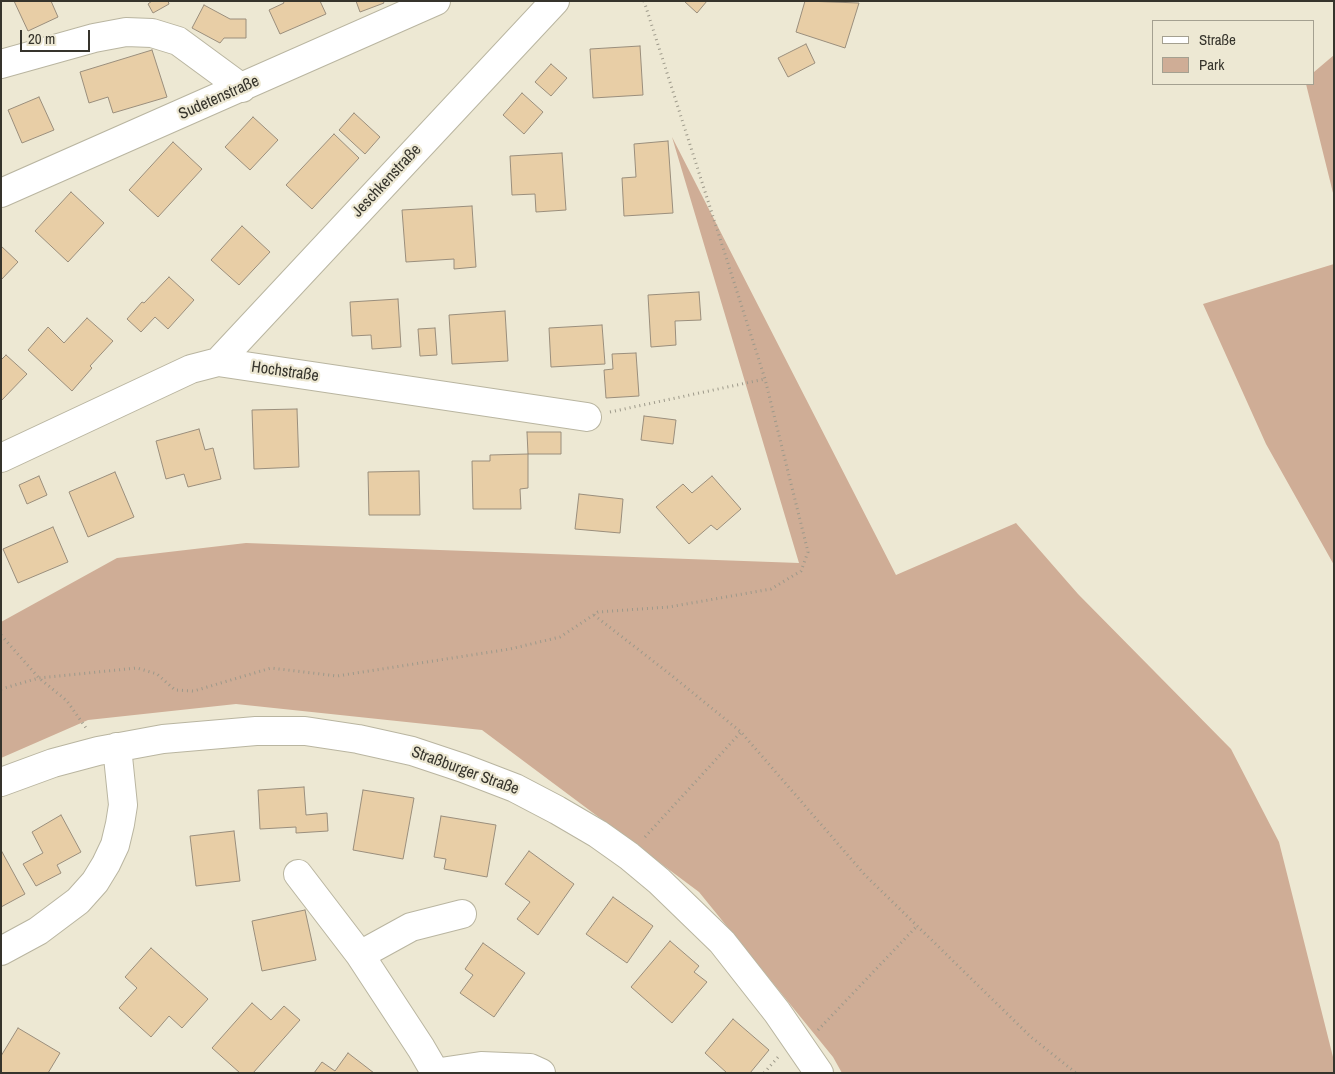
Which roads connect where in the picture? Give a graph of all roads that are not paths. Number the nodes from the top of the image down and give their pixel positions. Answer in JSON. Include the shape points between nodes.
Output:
{"nodes":[{"id":1,"x":436,"y":1,"type":"edge"},
{"id":2,"x":556,"y":1,"type":"edge"},
{"id":3,"x":1,"y":64,"type":"edge"},
{"id":4,"x":242,"y":88,"type":"junction"},
{"id":5,"x":1,"y":194,"type":"edge"},
{"id":6,"x":218,"y":362,"type":"junction"},
{"id":7,"x":588,"y":417,"type":"road end"},
{"id":8,"x":1,"y":458,"type":"edge"},
{"id":9,"x":107,"y":749,"type":"junction"},
{"id":10,"x":1,"y":782,"type":"edge"},
{"id":11,"x":298,"y":874,"type":"dead end"},
{"id":12,"x":462,"y":914,"type":"dead end"},
{"id":13,"x":1,"y":951,"type":"edge"},
{"id":14,"x":360,"y":955,"type":"junction"},
{"id":15,"x":434,"y":1072,"type":"edge"},
{"id":16,"x":541,"y":1073,"type":"edge"},
{"id":17,"x":819,"y":1073,"type":"edge"}],
"edges":[{"from":1,"to":4,"type":"street","name":"Sudetenstraße"},
{"from":2,"to":6,"type":"street","name":"Jeschkenstraße"},
{"from":3,"to":4,"type":"street","via":[[94,38],[126,32],[152,33],[178,41]]},
{"from":4,"to":5,"type":"street","name":"Sudetenstraße"},
{"from":6,"to":7,"type":"street","name":"Hochstraße"},
{"from":6,"to":8,"type":"street","name":"Hochstraße","via":[[191,369]]},
{"from":9,"to":10,"type":"street","name":"Straßburger Straße","via":[[60,760]]},
{"from":9,"to":13,"type":"street","via":[[123,805],[115,845],[106,864],[78,901],[38,931]]},
{"from":9,"to":17,"type":"street","name":"Straßburger Straße","via":[[163,739],[256,731],[305,731],[412,751],[515,788],[590,829],[629,856],[689,908],[757,984]]},
{"from":11,"to":14,"type":"street"},
{"from":12,"to":14,"type":"street","via":[[411,928]]},
{"from":14,"to":15,"type":"street"},
{"from":15,"to":16,"type":"street","via":[[481,1066],[530,1068]]}]}
